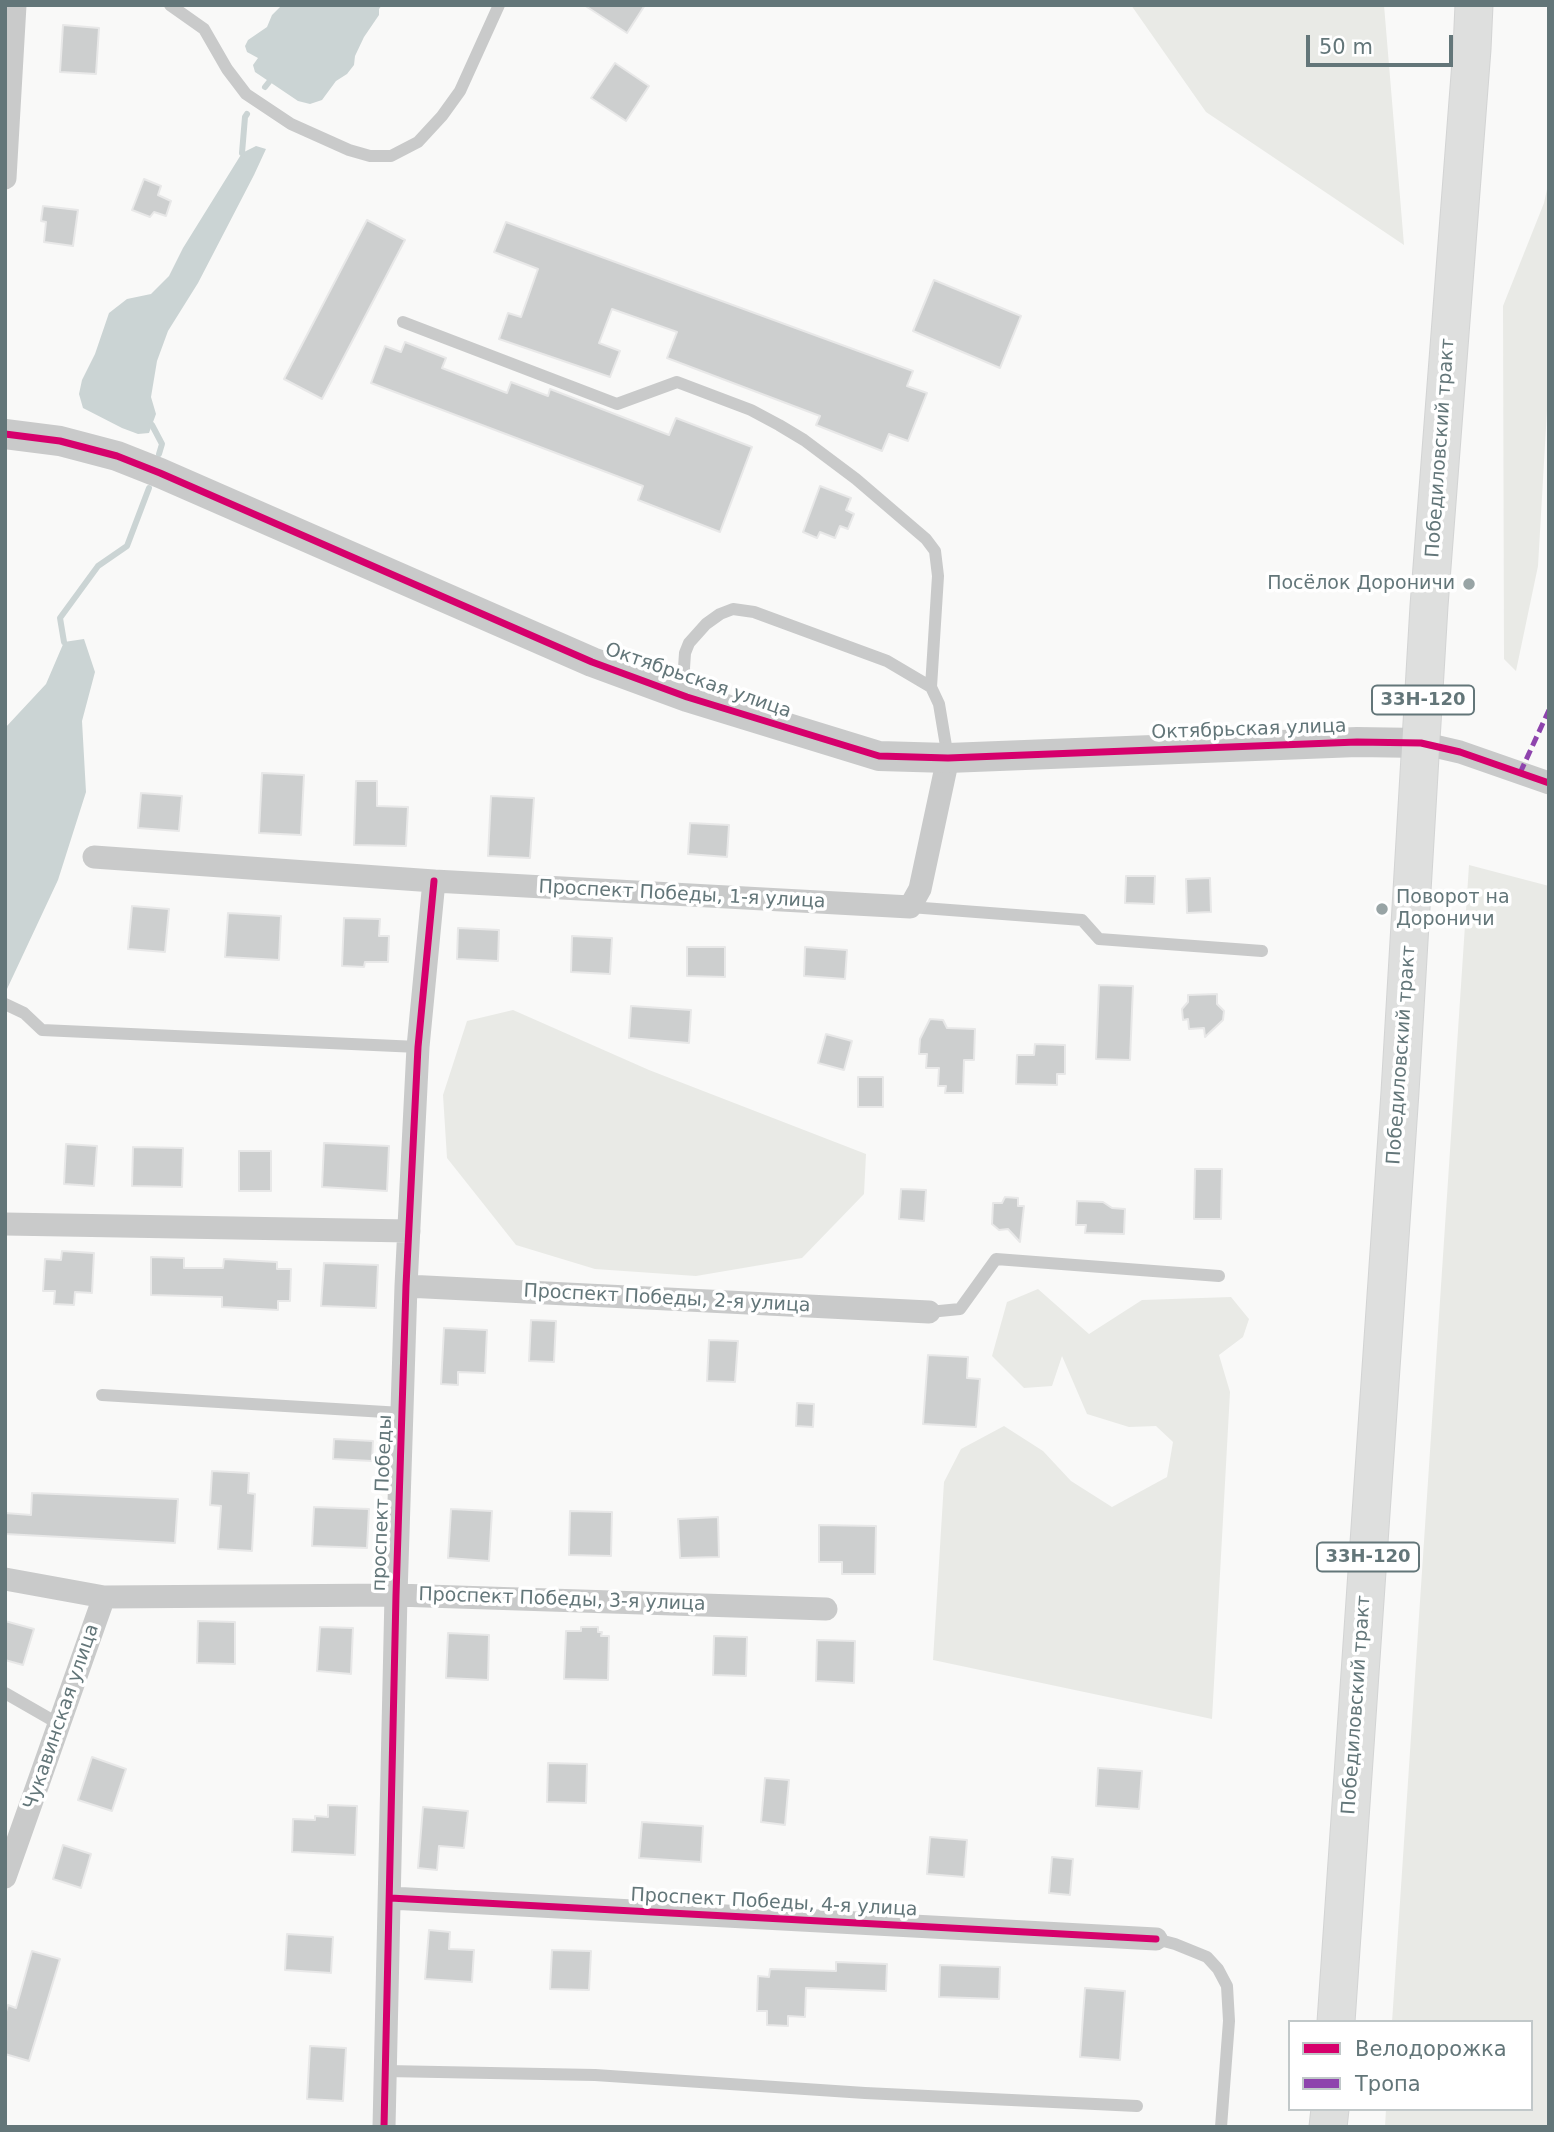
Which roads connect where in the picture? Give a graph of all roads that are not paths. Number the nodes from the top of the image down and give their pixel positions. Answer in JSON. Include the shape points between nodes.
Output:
{"nodes":[{"id":1,"x":15,"y":5,"type":"edge"},
{"id":2,"x":170,"y":5,"type":"edge"},
{"id":3,"x":499,"y":5,"type":"edge"},
{"id":4,"x":1474,"y":5,"type":"edge"},
{"id":5,"x":5,"y":178,"type":"edge"},
{"id":6,"x":403,"y":322,"type":"dead end"},
{"id":7,"x":5,"y":434,"type":"edge"},
{"id":8,"x":931,"y":687,"type":"junction"},
{"id":9,"x":687,"y":697,"type":"junction"},
{"id":10,"x":1421,"y":743,"type":"junction"},
{"id":11,"x":948,"y":758,"type":"junction"},
{"id":12,"x":1549,"y":783,"type":"edge"},
{"id":13,"x":94,"y":858,"type":"dead end"},
{"id":14,"x":434,"y":881,"type":"junction"},
{"id":15,"x":910,"y":907,"type":"junction"},
{"id":16,"x":1262,"y":951,"type":"dead end"},
{"id":17,"x":5,"y":1004,"type":"edge"},
{"id":18,"x":418,"y":1047,"type":"junction"},
{"id":19,"x":5,"y":1224,"type":"edge"},
{"id":20,"x":409,"y":1231,"type":"junction"},
{"id":21,"x":1219,"y":1276,"type":"dead end"},
{"id":22,"x":406,"y":1286,"type":"junction"},
{"id":23,"x":929,"y":1312,"type":"joint"},
{"id":24,"x":102,"y":1395,"type":"dead end"},
{"id":25,"x":402,"y":1413,"type":"junction"},
{"id":26,"x":5,"y":1579,"type":"edge"},
{"id":27,"x":396,"y":1595,"type":"junction"},
{"id":28,"x":104,"y":1597,"type":"junction"},
{"id":29,"x":826,"y":1609,"type":"dead end"},
{"id":30,"x":5,"y":1692,"type":"edge"},
{"id":31,"x":59,"y":1724,"type":"junction"},
{"id":32,"x":5,"y":1877,"type":"edge"},
{"id":33,"x":390,"y":1898,"type":"junction"},
{"id":34,"x":1156,"y":1939,"type":"joint"},
{"id":35,"x":1336,"y":2020,"type":"edge"},
{"id":36,"x":386,"y":2071,"type":"junction"},
{"id":37,"x":1137,"y":2106,"type":"dead end"},
{"id":38,"x":383,"y":2127,"type":"edge"},
{"id":39,"x":1222,"y":2127,"type":"edge"}],
"edges":[{"from":1,"to":5,"type":"street"},
{"from":2,"to":3,"type":"lane","via":[[204,29],[246,94],[291,124],[370,156],[391,156],[418,142],[442,116],[460,91]]},
{"from":4,"to":10,"type":"main road","name":"Победиловский тракт","number":"33Н-120"},
{"from":6,"to":8,"type":"lane","via":[[617,404],[677,382],[751,411],[804,440],[935,551],[938,576]]},
{"from":7,"to":9,"type":"street","name":"Октябрьская улица","via":[[60,441],[117,456],[592,662]]},
{"from":8,"to":9,"type":"lane","via":[[887,661],[754,612],[733,610],[706,624],[689,643],[684,668]]},
{"from":8,"to":11,"type":"lane","via":[[939,704]]},
{"from":9,"to":11,"type":"street","name":"Октябрьская улица","via":[[879,756]]},
{"from":10,"to":11,"type":"street","name":"Октябрьская улица"},
{"from":10,"to":12,"type":"street"},
{"from":10,"to":35,"type":"main road","name":"Победиловский тракт","number":"33Н-120"},
{"from":11,"to":15,"type":"street","via":[[920,889]]},
{"from":13,"to":14,"type":"street","name":"Проспект Победы, 1-я улица"},
{"from":14,"to":15,"type":"street","name":"Проспект Победы, 1-я улица"},
{"from":14,"to":18,"type":"street","name":"проспект Победы"},
{"from":15,"to":16,"type":"lane","name":"Проспект Победы, 1-я улица","via":[[1082,920],[1099,939]]},
{"from":17,"to":18,"type":"lane","via":[[24,1013],[42,1030]]},
{"from":18,"to":20,"type":"street","name":"проспект Победы"},
{"from":19,"to":20,"type":"street"},
{"from":20,"to":22,"type":"street","name":"проспект Победы"},
{"from":21,"to":23,"type":"lane","via":[[996,1259],[960,1309]]},
{"from":22,"to":23,"type":"street","name":"Проспект Победы, 2-я улица"},
{"from":22,"to":25,"type":"street","name":"проспект Победы"},
{"from":24,"to":25,"type":"lane"},
{"from":25,"to":27,"type":"street","name":"проспект Победы"},
{"from":26,"to":28,"type":"street","name":"Проспект Победы, 3-я улица"},
{"from":27,"to":28,"type":"street","name":"Проспект Победы, 3-я улица"},
{"from":27,"to":29,"type":"street","name":"Проспект Победы, 3-я улица"},
{"from":27,"to":33,"type":"street","name":"проспект Победы"},
{"from":28,"to":31,"type":"street","name":"Чукавинская улица"},
{"from":30,"to":31,"type":"lane"},
{"from":31,"to":32,"type":"street","name":"Чукавинская улица"},
{"from":33,"to":34,"type":"street","name":"Проспект Победы, 4-я улица"},
{"from":33,"to":36,"type":"street","name":"проспект Победы"},
{"from":34,"to":39,"type":"lane","via":[[1207,1957],[1227,1986],[1230,2021]]},
{"from":36,"to":37,"type":"lane","via":[[595,2075]]},
{"from":36,"to":38,"type":"street","name":"проспект Победы"}]}
